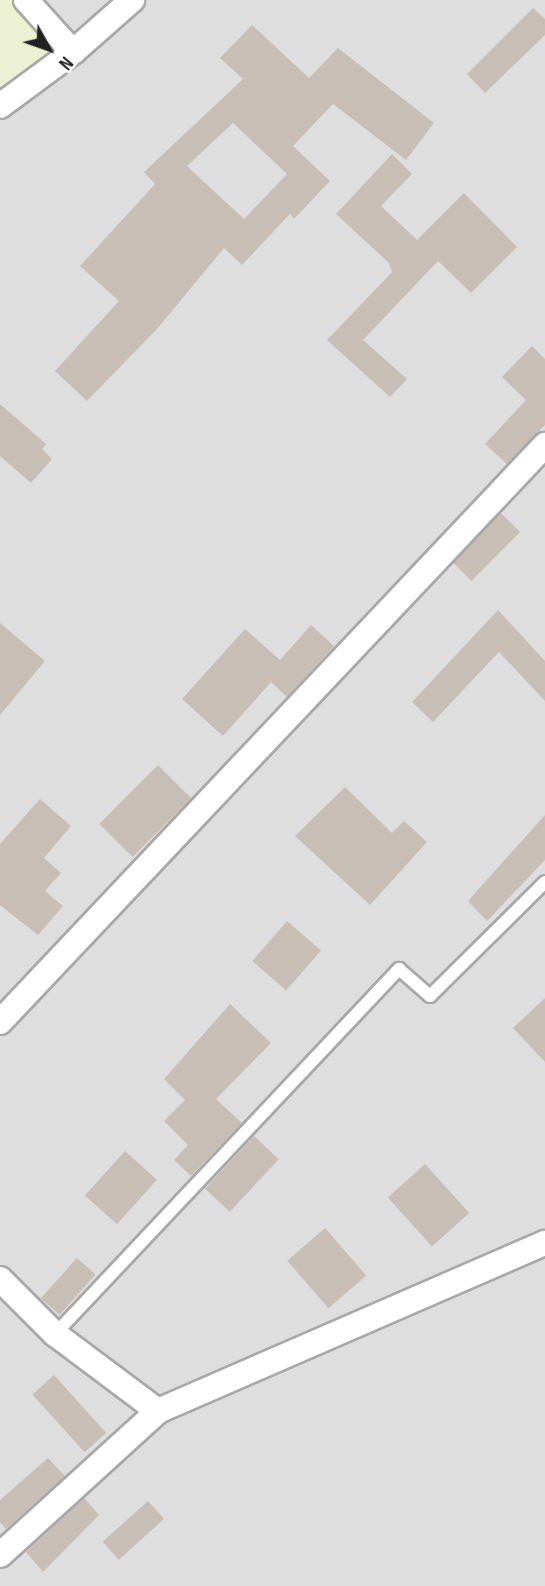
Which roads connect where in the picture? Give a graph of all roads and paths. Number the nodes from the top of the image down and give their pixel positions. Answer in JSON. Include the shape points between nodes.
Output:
{"nodes":[{"id":1,"x":26,"y":0,"type":"edge"},
{"id":2,"x":132,"y":0,"type":"edge"},
{"id":3,"x":73,"y":52,"type":"junction"},
{"id":4,"x":0,"y":106,"type":"edge"},
{"id":5,"x":545,"y":445,"type":"edge"},
{"id":6,"x":545,"y":882,"type":"edge"},
{"id":7,"x":0,"y":1022,"type":"edge"},
{"id":8,"x":545,"y":1242,"type":"edge"},
{"id":9,"x":0,"y":1279,"type":"edge"},
{"id":10,"x":55,"y":1334,"type":"junction"},
{"id":11,"x":158,"y":1411,"type":"junction"},
{"id":12,"x":0,"y":1555,"type":"edge"}],
"edges":[{"from":1,"to":3,"type":"street"},
{"from":2,"to":3,"type":"street"},
{"from":3,"to":4,"type":"street"},
{"from":5,"to":7,"type":"street"},
{"from":6,"to":10,"type":"lane","via":[[430,996],[399,969]]},
{"from":8,"to":11,"type":"street"},
{"from":9,"to":10,"type":"street"},
{"from":10,"to":11,"type":"street"},
{"from":11,"to":12,"type":"street"}]}
